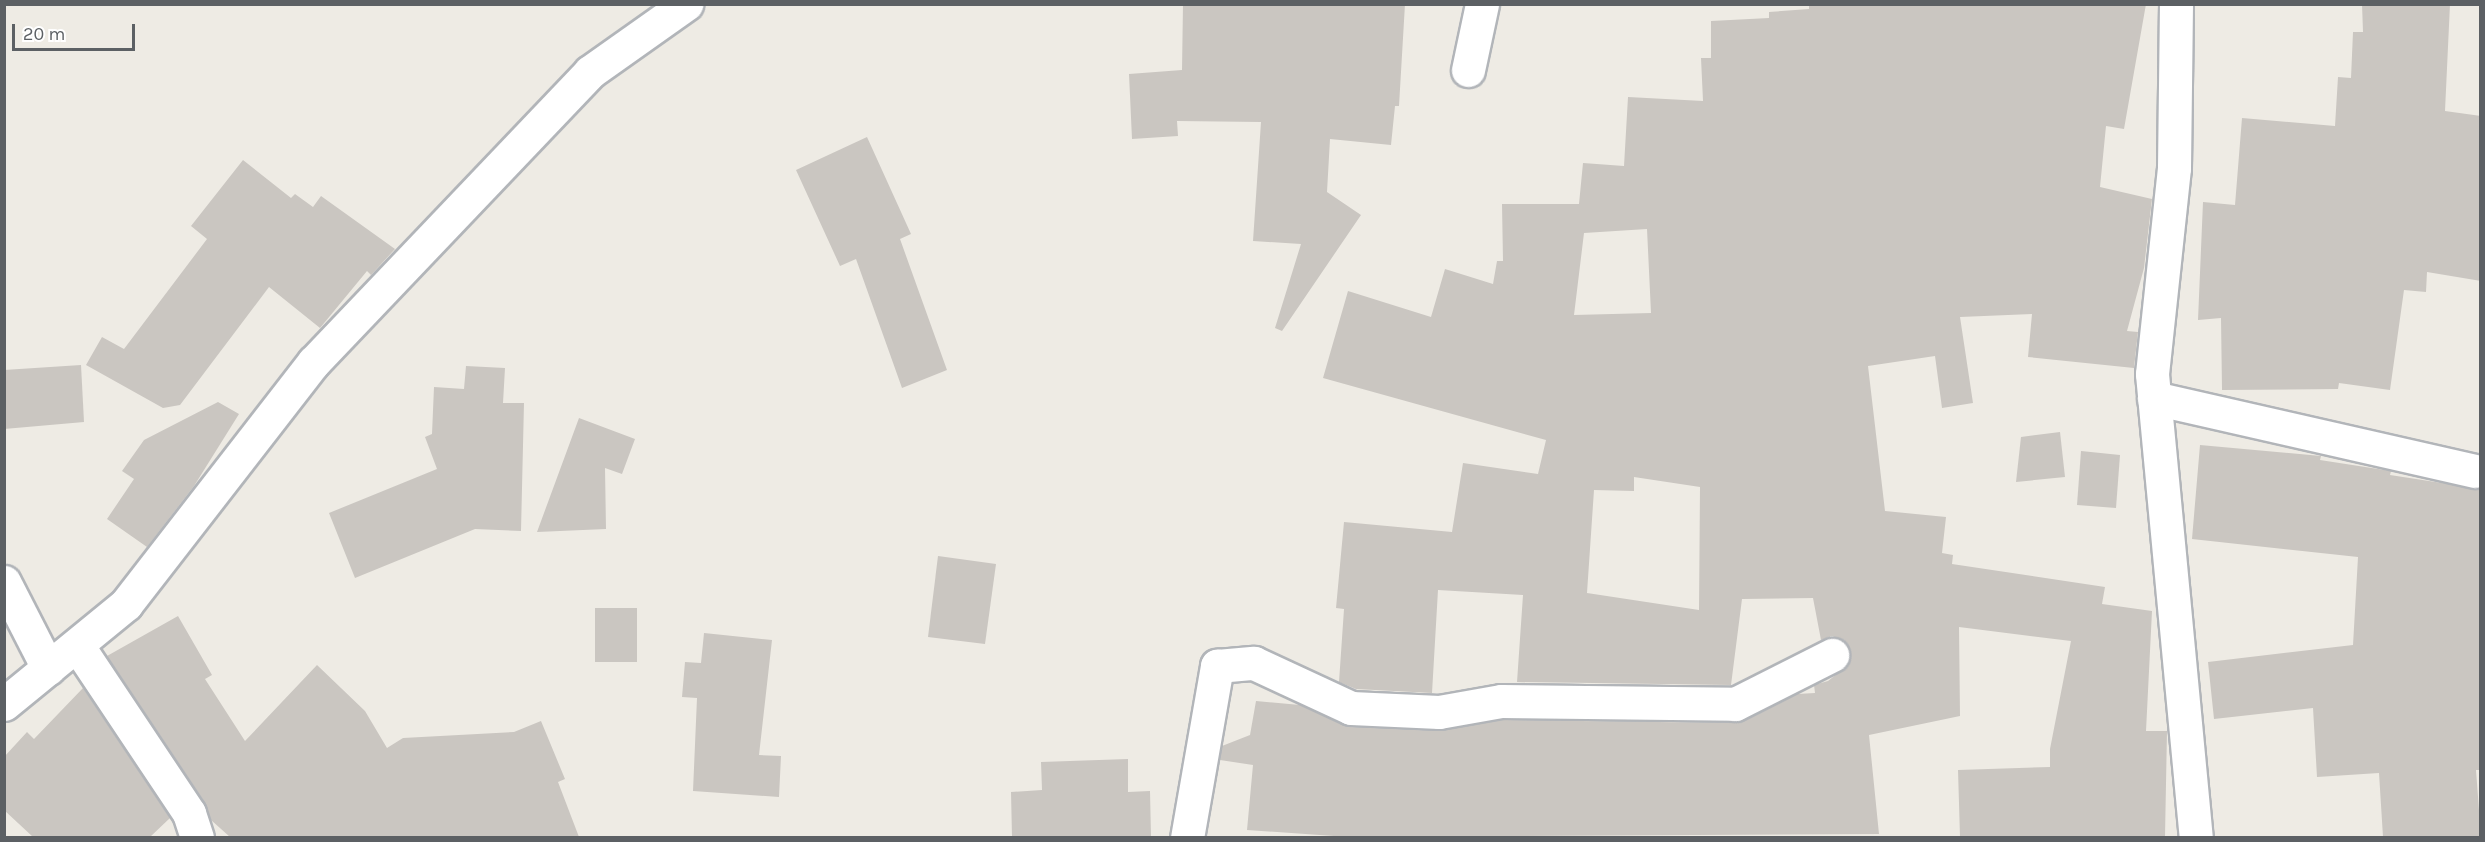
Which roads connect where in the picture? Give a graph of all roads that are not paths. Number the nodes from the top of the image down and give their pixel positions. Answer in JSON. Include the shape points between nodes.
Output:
{"nodes":[{"id":1,"x":686,"y":4,"type":"edge"},
{"id":2,"x":1482,"y":4,"type":"edge"},
{"id":3,"x":2176,"y":4,"type":"edge"},
{"id":4,"x":1468,"y":70,"type":"dead end"},
{"id":5,"x":2154,"y":398,"type":"junction"},
{"id":6,"x":2475,"y":471,"type":"dead end"},
{"id":7,"x":4,"y":582,"type":"edge"},
{"id":8,"x":77,"y":645,"type":"junction"},
{"id":9,"x":1832,"y":655,"type":"dead end"},
{"id":10,"x":48,"y":668,"type":"junction"},
{"id":11,"x":4,"y":704,"type":"edge"},
{"id":12,"x":197,"y":837,"type":"edge"},
{"id":13,"x":1187,"y":837,"type":"edge"},
{"id":14,"x":2196,"y":837,"type":"edge"}],
"edges":[{"from":1,"to":8,"type":"street","via":[[590,72],[314,362],[126,604]]},
{"from":2,"to":4,"type":"street"},
{"from":3,"to":5,"type":"street","via":[[2174,168],[2152,374]]},
{"from":5,"to":6,"type":"street"},
{"from":5,"to":14,"type":"street"},
{"from":7,"to":10,"type":"street"},
{"from":8,"to":10,"type":"street"},
{"from":8,"to":12,"type":"street","via":[[189,813]]},
{"from":9,"to":13,"type":"street","via":[[1735,704],[1631,706],[1501,701],[1439,712],[1351,708],[1254,663],[1217,666]]},
{"from":10,"to":11,"type":"street"}]}
